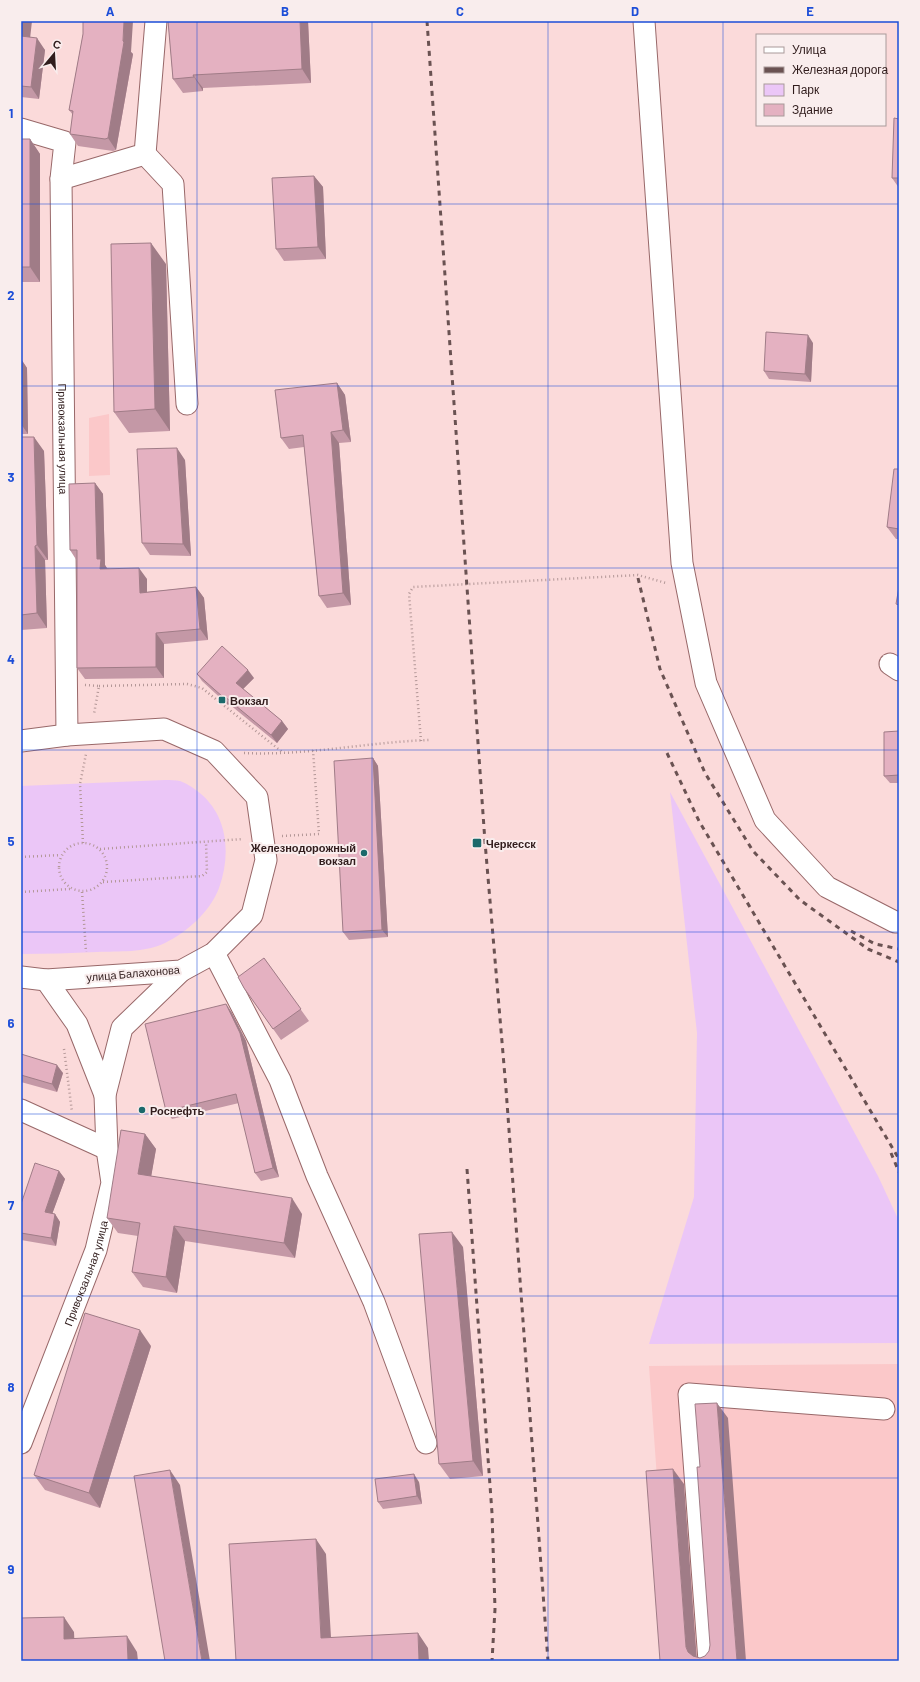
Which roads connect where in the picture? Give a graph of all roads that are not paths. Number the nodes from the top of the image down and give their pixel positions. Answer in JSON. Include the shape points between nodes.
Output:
{"nodes":[{"id":1,"x":156,"y":21,"type":"edge"},
{"id":2,"x":644,"y":21,"type":"edge"},
{"id":3,"x":21,"y":129,"type":"edge"},
{"id":4,"x":145,"y":154,"type":"junction"},
{"id":5,"x":61,"y":179,"type":"junction"},
{"id":6,"x":187,"y":404,"type":"dead end"},
{"id":7,"x":67,"y":735,"type":"junction"},
{"id":8,"x":21,"y":741,"type":"edge"},
{"id":9,"x":899,"y":922,"type":"edge"},
{"id":10,"x":214,"y":953,"type":"junction"},
{"id":11,"x":181,"y":971,"type":"junction"},
{"id":12,"x":21,"y":977,"type":"edge"},
{"id":13,"x":46,"y":980,"type":"junction"},
{"id":14,"x":105,"y":1095,"type":"junction"},
{"id":15,"x":21,"y":1110,"type":"edge"},
{"id":16,"x":107,"y":1150,"type":"junction"},
{"id":17,"x":884,"y":1409,"type":"dead end"},
{"id":18,"x":21,"y":1443,"type":"edge"},
{"id":19,"x":426,"y":1443,"type":"dead end"},
{"id":20,"x":709,"y":1661,"type":"edge"}],
"edges":[{"from":1,"to":4,"type":"street"},
{"from":2,"to":9,"type":"street","via":[[682,563],[706,683],[765,820],[828,887]]},
{"from":3,"to":5,"type":"street","name":"Привокзальная улица","via":[[65,142]]},
{"from":4,"to":5,"type":"street"},
{"from":4,"to":6,"type":"street","via":[[173,184]]},
{"from":5,"to":7,"type":"street","name":"Привокзальная улица"},
{"from":7,"to":8,"type":"street","name":"улица Балахонова"},
{"from":7,"to":10,"type":"street","name":"улица Балахонова","via":[[164,729],[214,752],[257,797],[266,860],[252,915]]},
{"from":10,"to":11,"type":"street","name":"улица Балахонова"},
{"from":10,"to":19,"type":"street","via":[[280,1080],[317,1176],[374,1302]]},
{"from":11,"to":13,"type":"street","name":"улица Балахонова"},
{"from":11,"to":14,"type":"street","name":"Привокзальная улица","via":[[122,1028]]},
{"from":12,"to":13,"type":"street","name":"улица Балахонова"},
{"from":13,"to":14,"type":"street","name":"Привокзальная улица","via":[[77,1024]]},
{"from":14,"to":16,"type":"street","name":"Привокзальная улица"},
{"from":15,"to":16,"type":"street"},
{"from":16,"to":18,"type":"street","name":"Привокзальная улица","via":[[112,1183],[96,1250]]},
{"from":17,"to":20,"type":"street","via":[[689,1394]]}]}
